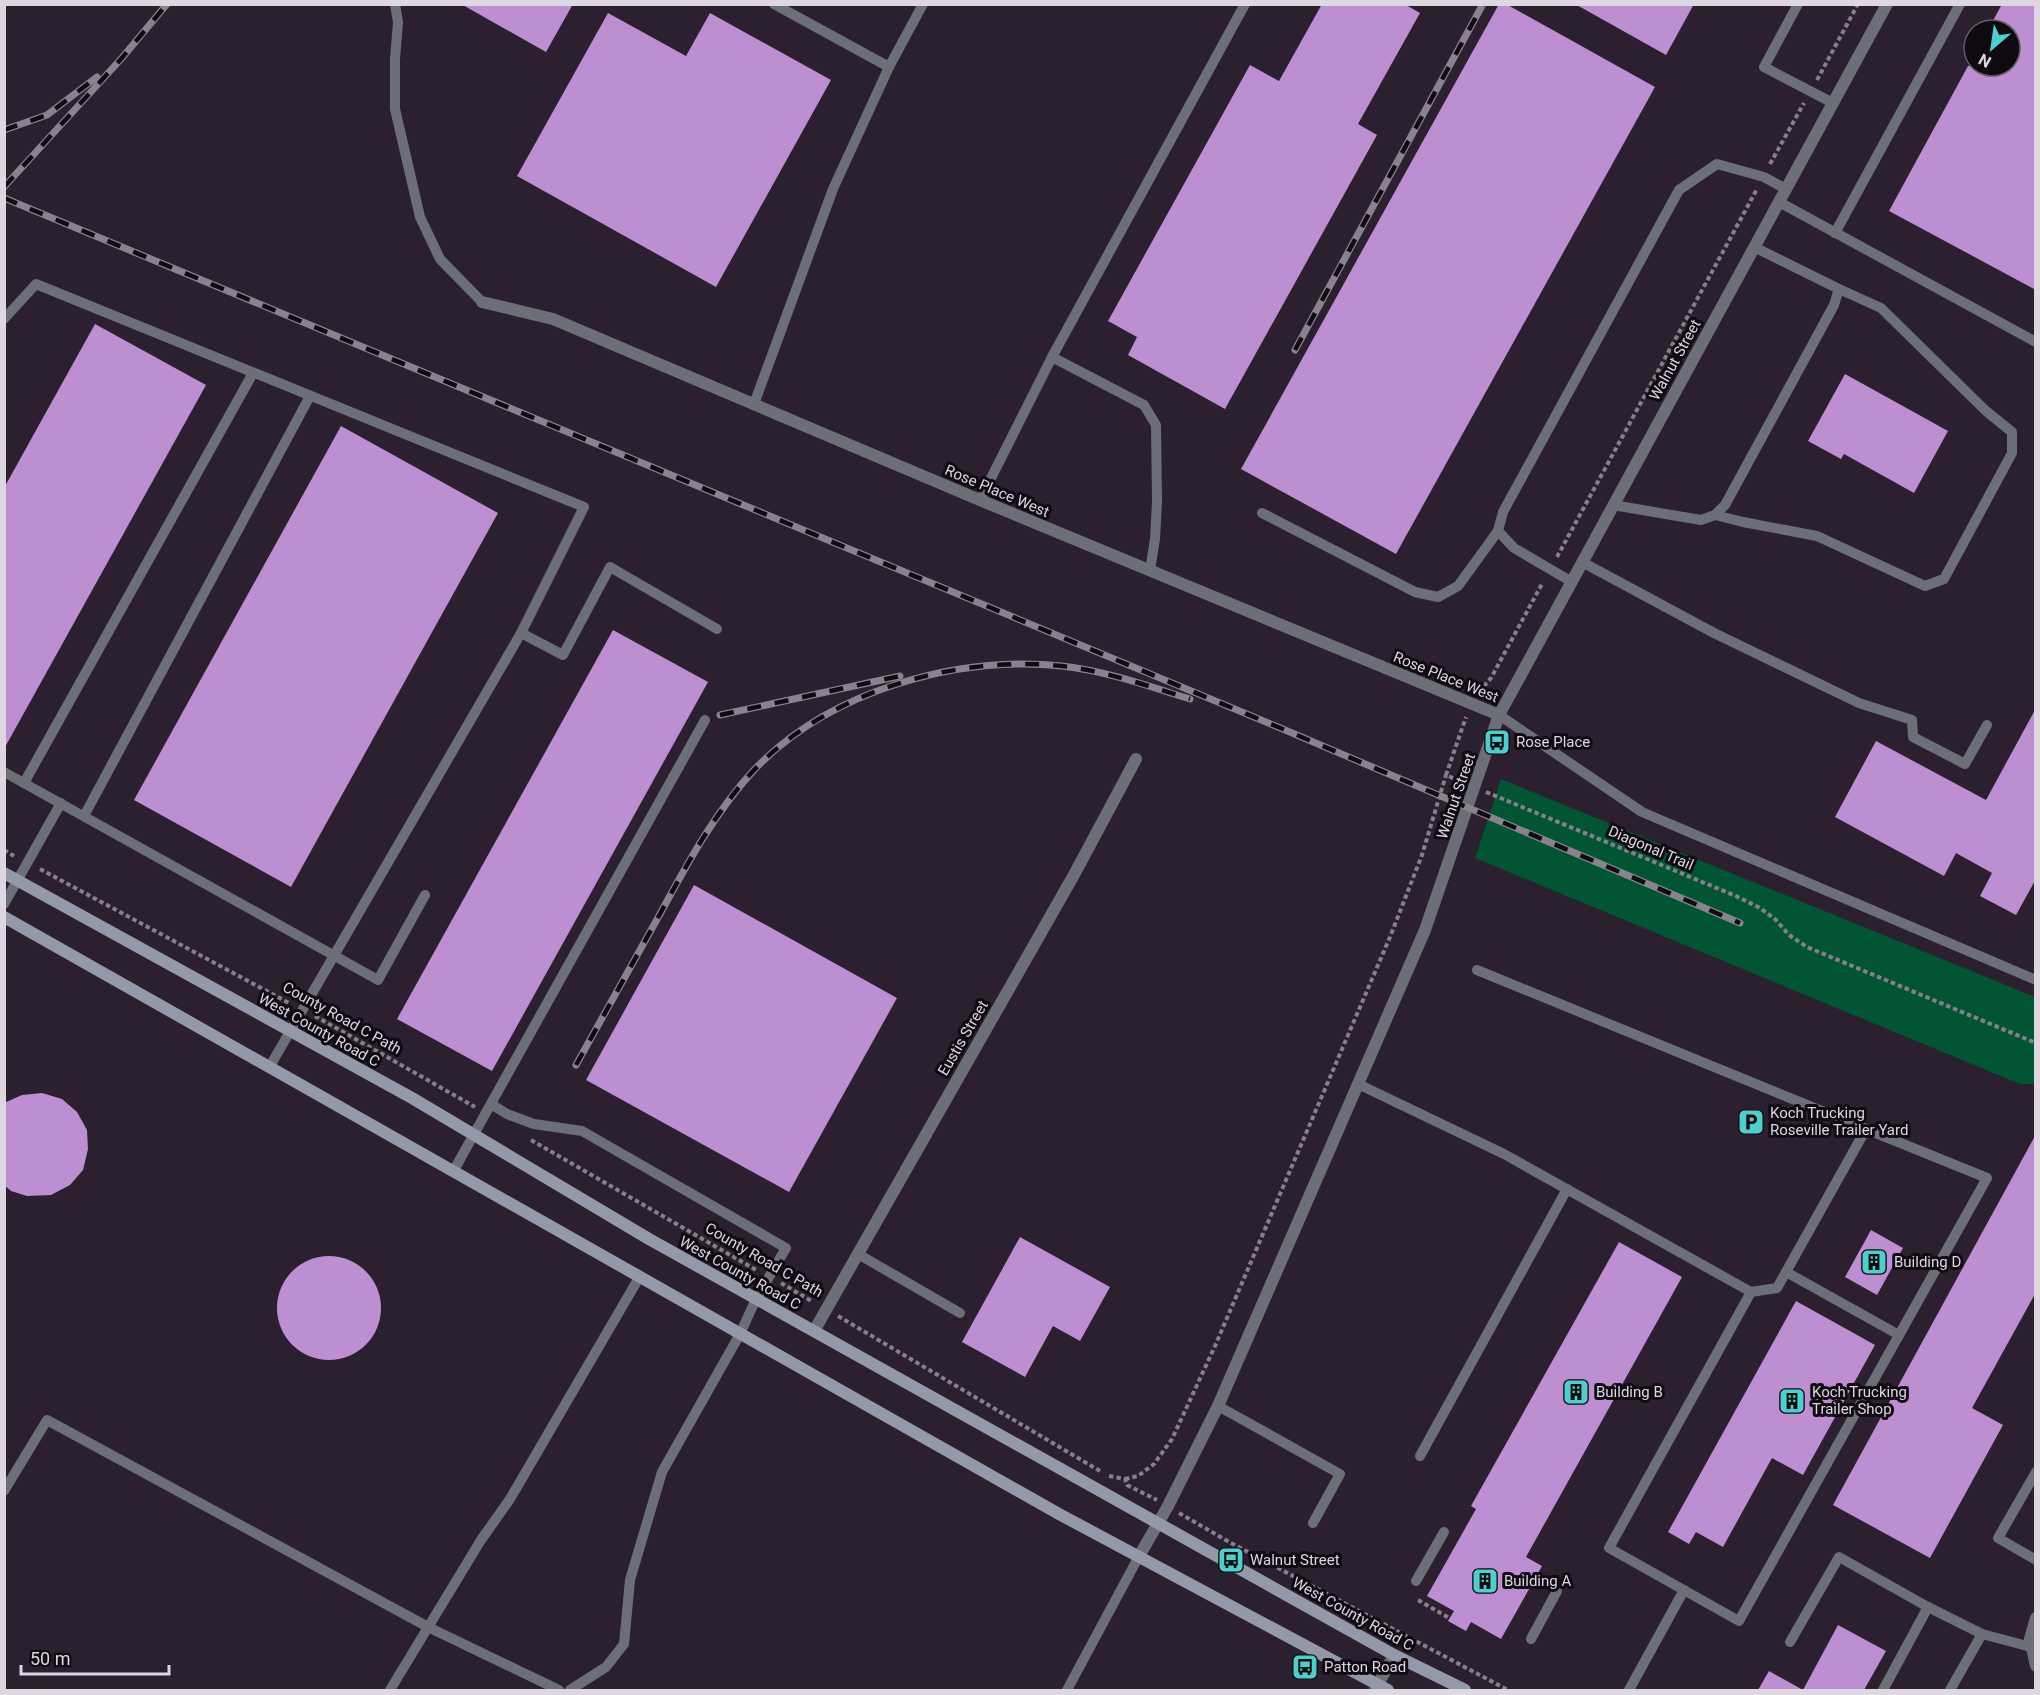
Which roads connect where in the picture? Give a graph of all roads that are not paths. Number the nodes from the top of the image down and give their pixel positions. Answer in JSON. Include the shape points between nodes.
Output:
{"nodes":[{"id":1,"x":395,"y":4,"type":"edge"},
{"id":2,"x":774,"y":4,"type":"edge"},
{"id":3,"x":923,"y":4,"type":"edge"},
{"id":4,"x":1245,"y":4,"type":"edge"},
{"id":5,"x":1798,"y":4,"type":"edge"},
{"id":6,"x":1887,"y":4,"type":"edge"},
{"id":7,"x":1960,"y":4,"type":"edge"},
{"id":8,"x":889,"y":67,"type":"junction"},
{"id":9,"x":1833,"y":104,"type":"junction"},
{"id":10,"x":1786,"y":189,"type":"junction"},
{"id":11,"x":1779,"y":202,"type":"junction"},
{"id":12,"x":1835,"y":233,"type":"junction"},
{"id":13,"x":1754,"y":247,"type":"junction"},
{"id":14,"x":1839,"y":289,"type":"junction"},
{"id":15,"x":482,"y":302,"type":"joint"},
{"id":16,"x":4,"y":319,"type":"edge"},
{"id":17,"x":2036,"y":342,"type":"edge"},
{"id":18,"x":1052,"y":357,"type":"junction"},
{"id":19,"x":253,"y":373,"type":"junction"},
{"id":20,"x":310,"y":396,"type":"junction"},
{"id":21,"x":754,"y":404,"type":"junction"},
{"id":22,"x":980,"y":500,"type":"junction"},
{"id":23,"x":1613,"y":505,"type":"junction"},
{"id":24,"x":1262,"y":513,"type":"dead end"},
{"id":25,"x":1715,"y":515,"type":"junction"},
{"id":26,"x":1498,"y":531,"type":"junction"},
{"id":27,"x":1582,"y":562,"type":"junction"},
{"id":28,"x":1150,"y":570,"type":"junction"},
{"id":29,"x":1572,"y":582,"type":"junction"},
{"id":30,"x":717,"y":629,"type":"dead end"},
{"id":31,"x":521,"y":633,"type":"junction"},
{"id":32,"x":1499,"y":715,"type":"junction"},
{"id":33,"x":705,"y":720,"type":"dead end"},
{"id":34,"x":1987,"y":725,"type":"dead end"},
{"id":35,"x":1136,"y":759,"type":"dead end"},
{"id":36,"x":4,"y":772,"type":"edge"},
{"id":37,"x":24,"y":783,"type":"junction"},
{"id":38,"x":61,"y":803,"type":"junction"},
{"id":39,"x":84,"y":816,"type":"junction"},
{"id":40,"x":4,"y":873,"type":"edge"},
{"id":41,"x":18,"y":880,"type":"junction"},
{"id":42,"x":425,"y":895,"type":"dead end"},
{"id":43,"x":4,"y":904,"type":"edge"},
{"id":44,"x":4,"y":917,"type":"edge"},
{"id":45,"x":334,"y":956,"type":"junction"},
{"id":46,"x":1477,"y":970,"type":"dead end"},
{"id":47,"x":2036,"y":980,"type":"edge"},
{"id":48,"x":290,"y":1031,"type":"junction"},
{"id":49,"x":270,"y":1066,"type":"junction"},
{"id":50,"x":1358,"y":1084,"type":"junction"},
{"id":51,"x":488,"y":1109,"type":"junction"},
{"id":52,"x":1866,"y":1129,"type":"junction"},
{"id":53,"x":474,"y":1135,"type":"junction"},
{"id":54,"x":454,"y":1170,"type":"junction"},
{"id":55,"x":1568,"y":1189,"type":"junction"},
{"id":56,"x":858,"y":1254,"type":"junction"},
{"id":57,"x":1786,"y":1272,"type":"junction"},
{"id":58,"x":640,"y":1276,"type":"junction"},
{"id":59,"x":1751,"y":1292,"type":"junction"},
{"id":60,"x":756,"y":1299,"type":"junction"},
{"id":61,"x":960,"y":1313,"type":"dead end"},
{"id":62,"x":814,"y":1331,"type":"junction"},
{"id":63,"x":740,"y":1334,"type":"junction"},
{"id":64,"x":1899,"y":1335,"type":"junction"},
{"id":65,"x":1218,"y":1406,"type":"junction"},
{"id":66,"x":1420,"y":1456,"type":"dead end"},
{"id":67,"x":2036,"y":1472,"type":"edge"},
{"id":68,"x":4,"y":1491,"type":"edge"},
{"id":69,"x":1158,"y":1523,"type":"junction"},
{"id":70,"x":1313,"y":1523,"type":"dead end"},
{"id":71,"x":1444,"y":1532,"type":"dead end"},
{"id":72,"x":1138,"y":1558,"type":"junction"},
{"id":73,"x":2036,"y":1560,"type":"edge"},
{"id":74,"x":1416,"y":1581,"type":"dead end"},
{"id":75,"x":1684,"y":1590,"type":"junction"},
{"id":76,"x":1557,"y":1591,"type":"dead end"},
{"id":77,"x":1928,"y":1607,"type":"junction"},
{"id":78,"x":2036,"y":1618,"type":"edge"},
{"id":79,"x":428,"y":1627,"type":"junction"},
{"id":80,"x":1982,"y":1634,"type":"junction"},
{"id":81,"x":1531,"y":1639,"type":"dead end"},
{"id":82,"x":1790,"y":1642,"type":"dead end"},
{"id":83,"x":2031,"y":1647,"type":"junction"},
{"id":84,"x":1394,"y":1655,"type":"junction"},
{"id":85,"x":2036,"y":1666,"type":"edge"},
{"id":86,"x":1380,"y":1689,"type":"edge"},
{"id":87,"x":390,"y":1690,"type":"edge"},
{"id":88,"x":559,"y":1690,"type":"edge"},
{"id":89,"x":570,"y":1690,"type":"edge"},
{"id":90,"x":1067,"y":1690,"type":"edge"},
{"id":91,"x":1465,"y":1690,"type":"edge"},
{"id":92,"x":1629,"y":1690,"type":"edge"},
{"id":93,"x":1883,"y":1690,"type":"edge"},
{"id":94,"x":1950,"y":1690,"type":"edge"}],
"edges":[{"from":1,"to":15,"type":"lane","via":[[395,109],[420,217],[440,259]]},
{"from":2,"to":8,"type":"lane"},
{"from":3,"to":8,"type":"lane"},
{"from":4,"to":18,"type":"lane"},
{"from":5,"to":9,"type":"lane","via":[[1764,67]]},
{"from":6,"to":9,"type":"street","name":"Walnut Street"},
{"from":7,"to":12,"type":"lane"},
{"from":8,"to":21,"type":"lane","via":[[833,189]]},
{"from":9,"to":10,"type":"street","name":"Walnut Street"},
{"from":10,"to":11,"type":"street","name":"Walnut Street"},
{"from":10,"to":26,"type":"lane","via":[[1764,177],[1717,164],[1679,190],[1503,512]]},
{"from":11,"to":12,"type":"lane"},
{"from":11,"to":13,"type":"street","name":"Walnut Street"},
{"from":12,"to":17,"type":"lane"},
{"from":13,"to":14,"type":"lane"},
{"from":13,"to":23,"type":"street","name":"Walnut Street"},
{"from":14,"to":25,"type":"lane","via":[[1834,305],[1725,505]]},
{"from":14,"to":25,"type":"lane","via":[[1881,308],[2012,432],[2012,453],[1944,579],[1925,586],[1816,536]]},
{"from":15,"to":21,"type":"street","name":"Rose Place West","via":[[553,319]]},
{"from":16,"to":19,"type":"lane","via":[[36,284]]},
{"from":18,"to":22,"type":"lane"},
{"from":18,"to":28,"type":"lane","via":[[1144,405],[1156,426],[1157,502]]},
{"from":19,"to":20,"type":"lane"},
{"from":19,"to":37,"type":"lane"},
{"from":20,"to":31,"type":"lane","via":[[584,507]]},
{"from":20,"to":39,"type":"lane"},
{"from":21,"to":22,"type":"street","name":"Rose Place West"},
{"from":22,"to":28,"type":"street","name":"Rose Place West"},
{"from":23,"to":25,"type":"lane","via":[[1701,520]]},
{"from":23,"to":27,"type":"street","name":"Walnut Street"},
{"from":24,"to":26,"type":"lane","via":[[1415,592],[1438,597],[1458,586]]},
{"from":26,"to":29,"type":"lane","via":[[1514,548]]},
{"from":27,"to":29,"type":"street","name":"Walnut Street"},
{"from":27,"to":34,"type":"lane","via":[[1714,633],[1859,703],[1912,720],[1913,737],[1965,764]]},
{"from":28,"to":32,"type":"street","name":"Rose Place West"},
{"from":29,"to":32,"type":"street","name":"Walnut Street"},
{"from":30,"to":31,"type":"lane","via":[[610,567],[562,655]]},
{"from":31,"to":45,"type":"lane"},
{"from":32,"to":47,"type":"lane","via":[[1642,812]]},
{"from":32,"to":50,"type":"street","name":"Walnut Street","via":[[1425,930]]},
{"from":33,"to":51,"type":"lane"},
{"from":35,"to":56,"type":"street","name":"Eustis Street"},
{"from":36,"to":37,"type":"lane"},
{"from":37,"to":38,"type":"lane"},
{"from":38,"to":39,"type":"lane"},
{"from":38,"to":41,"type":"lane"},
{"from":39,"to":45,"type":"lane"},
{"from":40,"to":41,"type":"main road","name":"West County Road C"},
{"from":41,"to":43,"type":"lane"},
{"from":41,"to":48,"type":"main road","name":"West County Road C"},
{"from":42,"to":45,"type":"lane","via":[[378,980]]},
{"from":44,"to":49,"type":"main road"},
{"from":45,"to":48,"type":"lane"},
{"from":46,"to":52,"type":"lane"},
{"from":48,"to":49,"type":"lane"},
{"from":48,"to":53,"type":"main road","name":"West County Road C"},
{"from":49,"to":54,"type":"main road"},
{"from":50,"to":55,"type":"lane"},
{"from":50,"to":65,"type":"street","name":"Walnut Street"},
{"from":51,"to":53,"type":"lane"},
{"from":51,"to":60,"type":"lane","via":[[534,1124],[582,1131],[786,1248]]},
{"from":52,"to":57,"type":"lane"},
{"from":52,"to":64,"type":"lane","via":[[1987,1178]]},
{"from":53,"to":54,"type":"lane"},
{"from":53,"to":60,"type":"main road","name":"West County Road C"},
{"from":54,"to":58,"type":"main road"},
{"from":55,"to":59,"type":"lane"},
{"from":55,"to":66,"type":"lane"},
{"from":56,"to":61,"type":"lane"},
{"from":56,"to":62,"type":"street","name":"Eustis Street"},
{"from":57,"to":59,"type":"lane","via":[[1777,1288]]},
{"from":57,"to":64,"type":"lane"},
{"from":58,"to":63,"type":"main road"},
{"from":58,"to":79,"type":"lane","via":[[510,1498]]},
{"from":59,"to":75,"type":"lane","via":[[1608,1548]]},
{"from":60,"to":62,"type":"main road","name":"West County Road C"},
{"from":60,"to":63,"type":"lane"},
{"from":62,"to":69,"type":"main road","name":"West County Road C"},
{"from":63,"to":72,"type":"main road"},
{"from":63,"to":89,"type":"lane","via":[[662,1472],[630,1580],[624,1644],[606,1667]]},
{"from":64,"to":75,"type":"lane","via":[[1739,1621]]},
{"from":65,"to":69,"type":"street","name":"Walnut Street"},
{"from":65,"to":70,"type":"lane","via":[[1340,1474]]},
{"from":67,"to":73,"type":"lane","via":[[1998,1538]]},
{"from":68,"to":79,"type":"lane","via":[[47,1420]]},
{"from":69,"to":72,"type":"street","name":"Walnut Street"},
{"from":69,"to":84,"type":"main road","name":"West County Road C"},
{"from":71,"to":74,"type":"lane"},
{"from":72,"to":86,"type":"main road"},
{"from":72,"to":90,"type":"lane"},
{"from":75,"to":92,"type":"lane"},
{"from":76,"to":81,"type":"lane"},
{"from":77,"to":80,"type":"lane"},
{"from":77,"to":82,"type":"lane","via":[[1839,1557]]},
{"from":77,"to":93,"type":"lane"},
{"from":78,"to":83,"type":"street"},
{"from":79,"to":87,"type":"lane"},
{"from":79,"to":88,"type":"lane"},
{"from":80,"to":83,"type":"lane"},
{"from":80,"to":94,"type":"lane"},
{"from":83,"to":85,"type":"street"},
{"from":84,"to":86,"type":"street"},
{"from":84,"to":91,"type":"main road","name":"West County Road C"}]}
